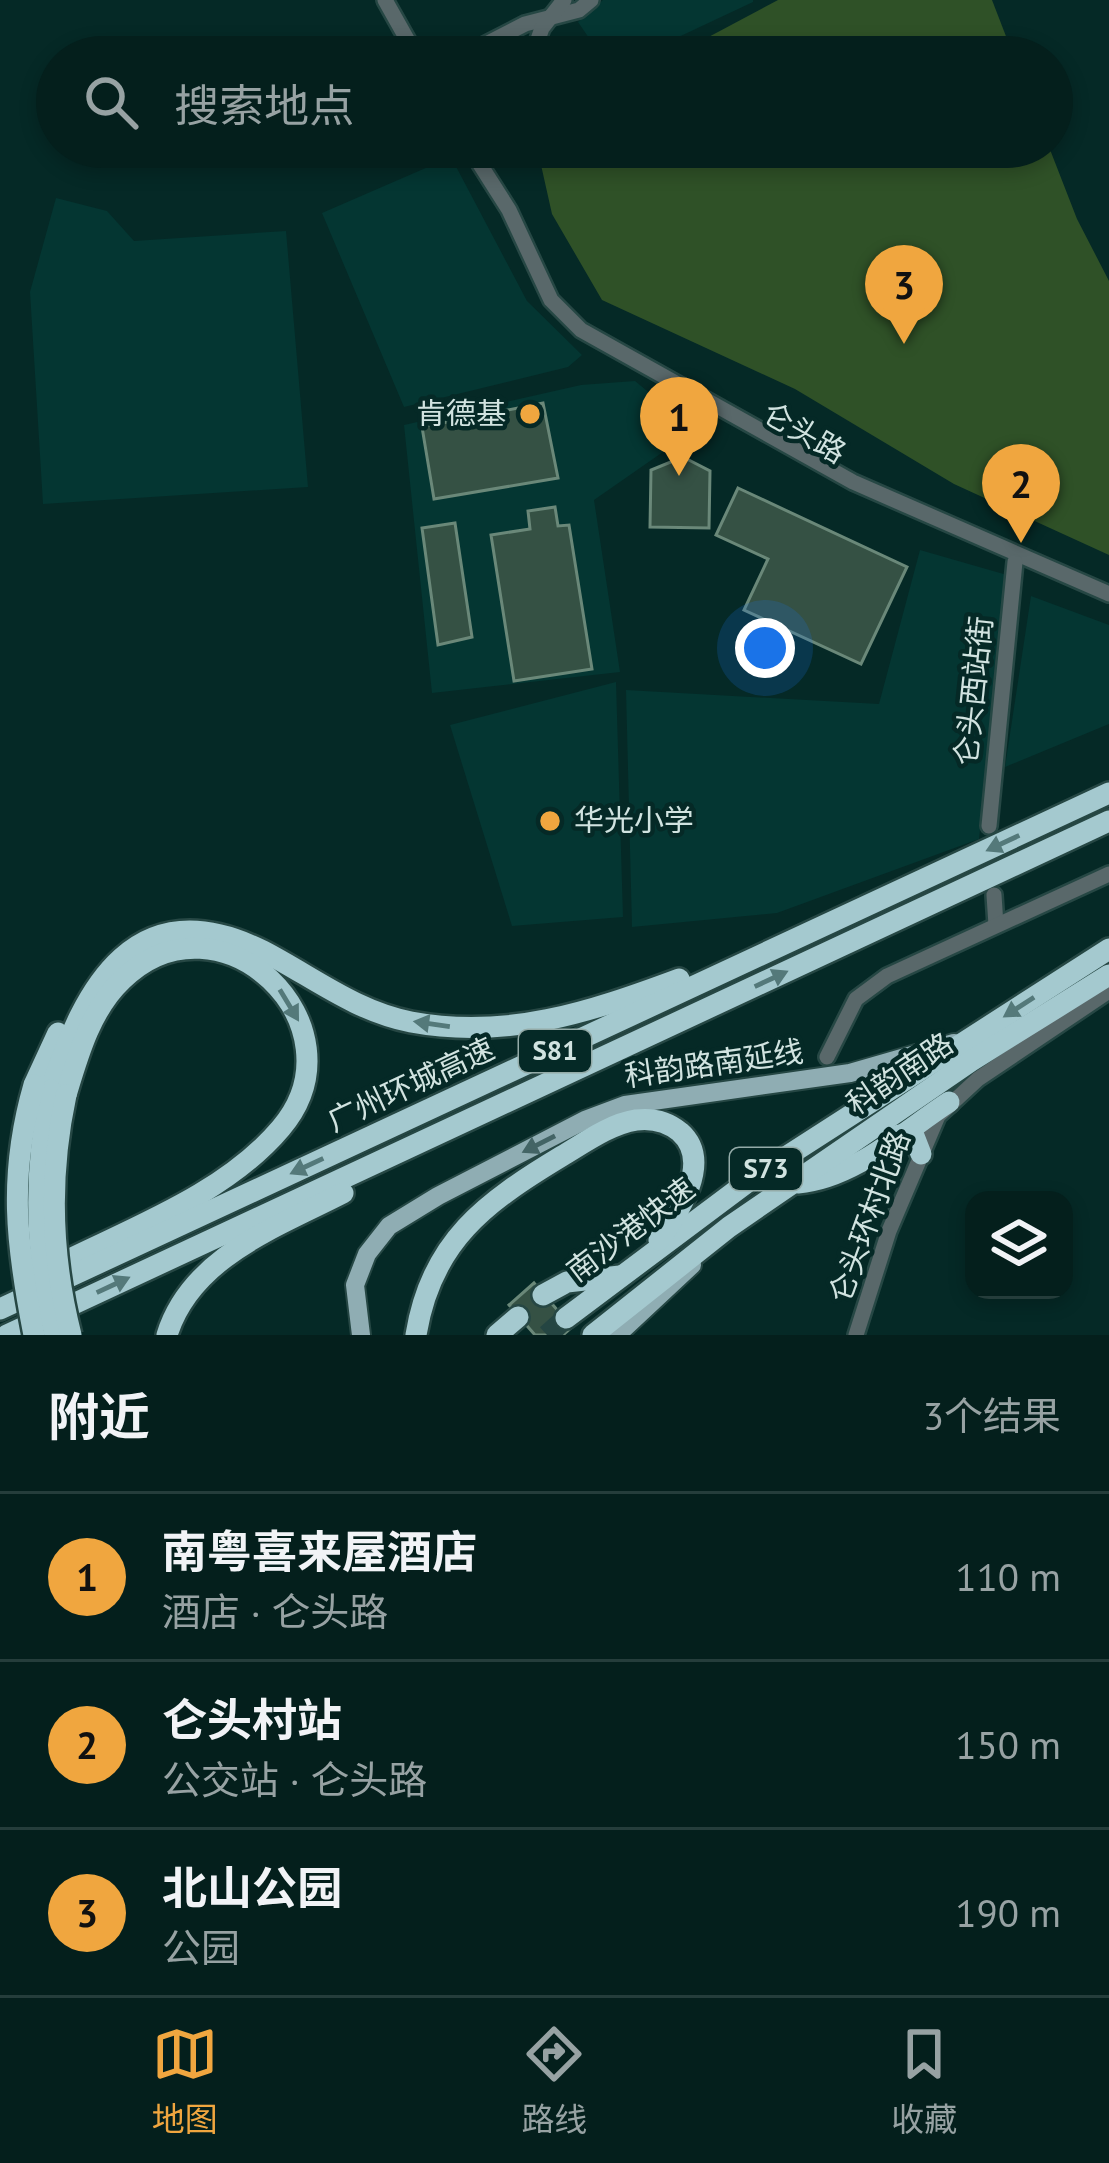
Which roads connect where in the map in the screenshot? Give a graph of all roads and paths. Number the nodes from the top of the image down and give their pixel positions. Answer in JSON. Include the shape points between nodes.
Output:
{"nodes":[{"id":1,"x":385,"y":0,"type":"edge"},
{"id":2,"x":564,"y":0,"type":"edge"},
{"id":3,"x":591,"y":0,"type":"edge"},
{"id":4,"x":548,"y":20,"type":"junction"},
{"id":5,"x":405,"y":36,"type":"edge"},
{"id":6,"x":502,"y":36,"type":"edge"},
{"id":7,"x":541,"y":36,"type":"edge"},
{"id":8,"x":485,"y":168,"type":"edge"},
{"id":9,"x":492,"y":185,"type":"junction"},
{"id":10,"x":1015,"y":562,"type":"junction"},
{"id":11,"x":1109,"y":598,"type":"edge"},
{"id":12,"x":1109,"y":793,"type":"edge"},
{"id":13,"x":1109,"y":821,"type":"edge"},
{"id":14,"x":988,"y":826,"type":"dead end"},
{"id":15,"x":1109,"y":874,"type":"edge"},
{"id":16,"x":994,"y":895,"type":"dead end"},
{"id":17,"x":826,"y":924,"type":"junction"},
{"id":18,"x":996,"y":925,"type":"junction"},
{"id":19,"x":1109,"y":931,"type":"edge"},
{"id":20,"x":1109,"y":949,"type":"edge"},
{"id":21,"x":1109,"y":975,"type":"edge"},
{"id":22,"x":1063,"y":979,"type":"junction"},
{"id":23,"x":1109,"y":991,"type":"edge"},
{"id":24,"x":701,"y":1011,"type":"junction"},
{"id":25,"x":976,"y":1036,"type":"junction"},
{"id":26,"x":827,"y":1057,"type":"dead end"},
{"id":27,"x":50,"y":1090,"type":"junction"},
{"id":28,"x":949,"y":1102,"type":"junction"},
{"id":29,"x":899,"y":1135,"type":"junction"},
{"id":30,"x":921,"y":1154,"type":"junction"},
{"id":31,"x":791,"y":1183,"type":"junction"},
{"id":32,"x":729,"y":1227,"type":"junction"},
{"id":33,"x":648,"y":1254,"type":"junction"},
{"id":34,"x":226,"y":1256,"type":"junction"},
{"id":35,"x":620,"y":1276,"type":"junction"},
{"id":36,"x":543,"y":1294,"type":"dead end"},
{"id":37,"x":0,"y":1295,"type":"edge"},
{"id":38,"x":0,"y":1309,"type":"edge"},
{"id":39,"x":518,"y":1317,"type":"dead end"},
{"id":40,"x":566,"y":1318,"type":"tunnel mouth"},
{"id":41,"x":7,"y":1335,"type":"edge"},
{"id":42,"x":34,"y":1335,"type":"edge"},
{"id":43,"x":55,"y":1335,"type":"edge"},
{"id":44,"x":71,"y":1335,"type":"edge"},
{"id":45,"x":154,"y":1335,"type":"edge"},
{"id":46,"x":167,"y":1335,"type":"edge"},
{"id":47,"x":361,"y":1335,"type":"edge"},
{"id":48,"x":416,"y":1335,"type":"edge"},
{"id":49,"x":497,"y":1335,"type":"edge"},
{"id":50,"x":593,"y":1335,"type":"edge"},
{"id":51,"x":617,"y":1335,"type":"edge"},
{"id":52,"x":856,"y":1335,"type":"edge"}],
"edges":[{"from":1,"to":5,"type":"street"},
{"from":2,"to":4,"type":"street"},
{"from":3,"to":4,"type":"street"},
{"from":4,"to":6,"type":"street"},
{"from":4,"to":7,"type":"street"},
{"from":8,"to":9,"type":"street","name":"仑头路"},
{"from":9,"to":10,"type":"street","name":"仑头路","via":[[539,295],[592,347],[855,493]]},
{"from":9,"to":11,"type":"street","name":"仑头路","via":[[551,300],[581,330],[853,482]]},
{"from":10,"to":11,"type":"street","name":"仑头路"},
{"from":10,"to":14,"type":"street","name":"仑头西站街"},
{"from":12,"to":17,"type":"highway","name":"广州环城高速","number":"S81","one_way":true},
{"from":24,"to":13,"type":"highway","name":"广州环城高速","number":"S81","one_way":true},
{"from":15,"to":18,"type":"street"},
{"from":16,"to":18,"type":"street"},
{"from":17,"to":27,"type":"highway","one_way":true,"via":[[578,1015],[513,1027],[395,1018],[207,932],[147,942],[105,971]]},
{"from":17,"to":38,"type":"highway","name":"广州环城高速","number":"S81","one_way":true},
{"from":18,"to":26,"type":"street","via":[[856,999]]},
{"from":19,"to":22,"type":"highway"},
{"from":20,"to":22,"type":"highway","name":"科韵南路"},
{"from":21,"to":31,"type":"highway","name":"科韵南路"},
{"from":22,"to":25,"type":"highway","name":"科韵南路","one_way":true},
{"from":23,"to":28,"type":"street","name":"仑头环村北路"},
{"from":24,"to":34,"type":"highway"},
{"from":41,"to":24,"type":"highway","name":"广州环城高速","number":"S81","one_way":true},
{"from":25,"to":33,"type":"highway","name":"南沙港快速","number":"S73"},
{"from":25,"to":47,"type":"main road","name":"科韵路南延线","one_way":true,"via":[[850,1073],[658,1100],[585,1120],[389,1226],[355,1285]]},
{"from":27,"to":37,"type":"highway","one_way":true,"via":[[107,998],[136,968],[178,950],[224,951],[262,972],[287,1000],[308,1054],[301,1094],[268,1142],[192,1196]]},
{"from":27,"to":42,"type":"highway","bridge":true,"via":[[21,1133],[15,1185]]},
{"from":27,"to":43,"type":"highway","bridge":true,"via":[[38,1199]]},
{"from":27,"to":44,"type":"highway","bridge":true,"via":[[55,1232]]},
{"from":28,"to":29,"type":"highway"},
{"from":28,"to":30,"type":"street","name":"仑头环村北路"},
{"from":29,"to":30,"type":"highway","via":[[914,1136]]},
{"from":29,"to":31,"type":"highway","via":[[839,1174]]},
{"from":30,"to":52,"type":"street","name":"仑头环村北路"},
{"from":31,"to":32,"type":"highway","name":"科韵南路"},
{"from":32,"to":50,"type":"highway","name":"南沙港快速","number":"S73"},
{"from":32,"to":51,"type":"main road"},
{"from":33,"to":35,"type":"highway","name":"南沙港快速","number":"S73"},
{"from":33,"to":48,"type":"highway","via":[[683,1199],[694,1162],[676,1128],[636,1120],[589,1140],[476,1214],[442,1260]]},
{"from":34,"to":45,"type":"highway","via":[[175,1296]]},
{"from":34,"to":46,"type":"highway","via":[[184,1298]]},
{"from":35,"to":36,"type":"highway","via":[[567,1282]]},
{"from":35,"to":40,"type":"highway","name":"南沙港快速","number":"S73"},
{"from":39,"to":49,"type":"highway"}]}
